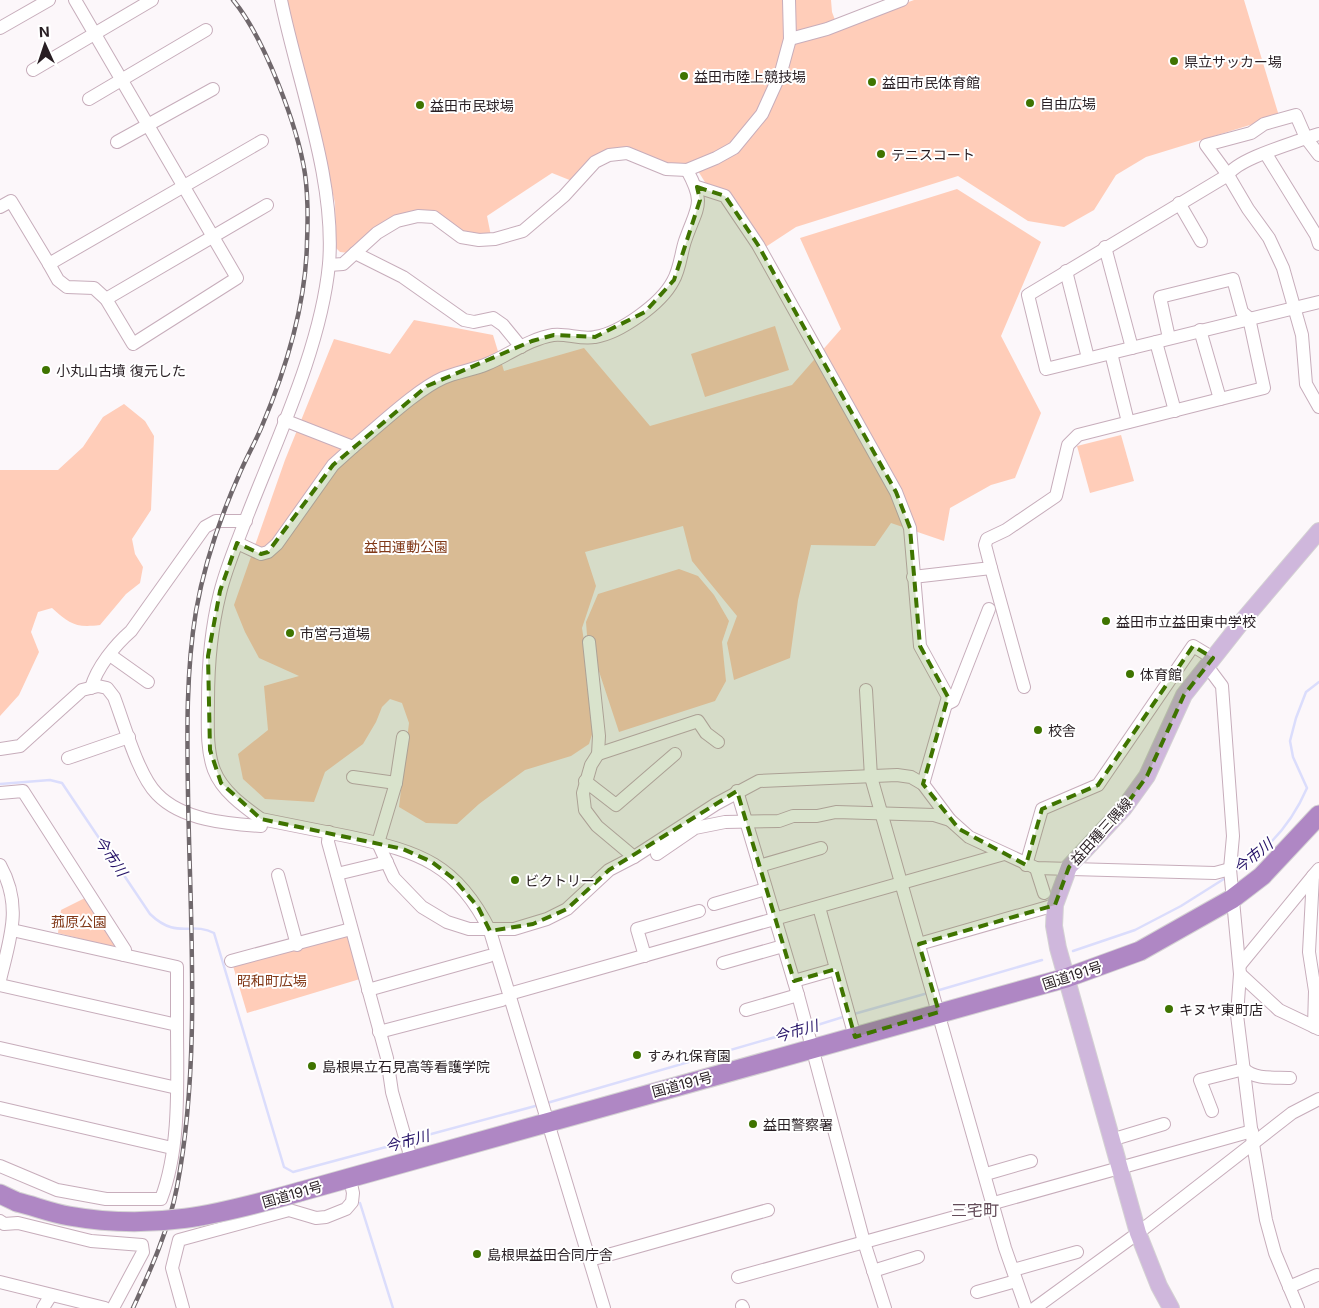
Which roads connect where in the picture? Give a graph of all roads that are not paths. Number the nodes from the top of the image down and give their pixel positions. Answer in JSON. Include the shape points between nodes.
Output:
{"nodes":[{"id":1,"x":49,"y":0,"type":"edge"},
{"id":2,"x":75,"y":0,"type":"edge"},
{"id":3,"x":152,"y":0,"type":"edge"},
{"id":4,"x":281,"y":0,"type":"edge"},
{"id":5,"x":790,"y":0,"type":"edge"},
{"id":6,"x":902,"y":0,"type":"edge"},
{"id":7,"x":0,"y":28,"type":"edge"},
{"id":8,"x":206,"y":30,"type":"dead end"},
{"id":9,"x":95,"y":34,"type":"junction"},
{"id":10,"x":790,"y":39,"type":"junction"},
{"id":11,"x":33,"y":70,"type":"dead end"},
{"id":12,"x":122,"y":80,"type":"junction"},
{"id":13,"x":213,"y":89,"type":"dead end"},
{"id":14,"x":89,"y":99,"type":"dead end"},
{"id":15,"x":149,"y":125,"type":"junction"},
{"id":16,"x":1319,"y":134,"type":"edge"},
{"id":17,"x":1306,"y":138,"type":"junction"},
{"id":18,"x":262,"y":141,"type":"dead end"},
{"id":19,"x":117,"y":142,"type":"dead end"},
{"id":20,"x":1266,"y":154,"type":"junction"},
{"id":21,"x":1319,"y":155,"type":"edge"},
{"id":22,"x":687,"y":170,"type":"junction"},
{"id":23,"x":1228,"y":174,"type":"junction"},
{"id":24,"x":184,"y":185,"type":"junction"},
{"id":25,"x":697,"y":187,"type":"junction"},
{"id":26,"x":1179,"y":203,"type":"junction"},
{"id":27,"x":267,"y":204,"type":"dead end"},
{"id":28,"x":0,"y":207,"type":"edge"},
{"id":29,"x":213,"y":236,"type":"junction"},
{"id":30,"x":1201,"y":241,"type":"dead end"},
{"id":31,"x":1319,"y":244,"type":"edge"},
{"id":32,"x":1105,"y":247,"type":"junction"},
{"id":33,"x":355,"y":253,"type":"junction"},
{"id":34,"x":49,"y":264,"type":"junction"},
{"id":35,"x":329,"y":265,"type":"junction"},
{"id":36,"x":1066,"y":271,"type":"junction"},
{"id":37,"x":106,"y":299,"type":"junction"},
{"id":38,"x":1319,"y":302,"type":"edge"},
{"id":39,"x":1296,"y":307,"type":"junction"},
{"id":40,"x":1249,"y":318,"type":"junction"},
{"id":41,"x":1200,"y":330,"type":"junction"},
{"id":42,"x":1169,"y":338,"type":"junction"},
{"id":43,"x":1156,"y":342,"type":"junction"},
{"id":44,"x":521,"y":347,"type":"junction"},
{"id":45,"x":1132,"y":348,"type":"junction"},
{"id":46,"x":1111,"y":353,"type":"junction"},
{"id":47,"x":1088,"y":358,"type":"junction"},
{"id":48,"x":1220,"y":399,"type":"junction"},
{"id":49,"x":1319,"y":407,"type":"edge"},
{"id":50,"x":1174,"y":411,"type":"junction"},
{"id":51,"x":284,"y":420,"type":"junction"},
{"id":52,"x":1128,"y":422,"type":"junction"},
{"id":53,"x":353,"y":447,"type":"junction"},
{"id":54,"x":246,"y":521,"type":"junction"},
{"id":55,"x":1319,"y":531,"type":"edge"},
{"id":56,"x":237,"y":543,"type":"junction"},
{"id":57,"x":991,"y":568,"type":"junction"},
{"id":58,"x":913,"y":578,"type":"junction"},
{"id":59,"x":989,"y":609,"type":"dead end"},
{"id":60,"x":589,"y":642,"type":"dead end"},
{"id":61,"x":110,"y":655,"type":"junction"},
{"id":62,"x":1210,"y":662,"type":"junction"},
{"id":63,"x":148,"y":682,"type":"dead end"},
{"id":64,"x":1024,"y":687,"type":"dead end"},
{"id":65,"x":91,"y":688,"type":"junction"},
{"id":66,"x":866,"y":690,"type":"dead end"},
{"id":67,"x":947,"y":704,"type":"junction"},
{"id":68,"x":403,"y":736,"type":"dead end"},
{"id":69,"x":129,"y":737,"type":"junction"},
{"id":70,"x":718,"y":742,"type":"dead end"},
{"id":71,"x":0,"y":748,"type":"edge"},
{"id":72,"x":598,"y":754,"type":"junction"},
{"id":73,"x":675,"y":754,"type":"dead end"},
{"id":74,"x":68,"y":758,"type":"dead end"},
{"id":75,"x":353,"y":777,"type":"dead end"},
{"id":76,"x":871,"y":777,"type":"junction"},
{"id":77,"x":586,"y":782,"type":"junction"},
{"id":78,"x":396,"y":783,"type":"junction"},
{"id":79,"x":923,"y":784,"type":"junction"},
{"id":80,"x":737,"y":791,"type":"junction"},
{"id":81,"x":0,"y":793,"type":"edge"},
{"id":82,"x":882,"y":814,"type":"junction"},
{"id":83,"x":1319,"y":815,"type":"edge"},
{"id":84,"x":261,"y":819,"type":"junction"},
{"id":85,"x":950,"y":820,"type":"junction"},
{"id":86,"x":746,"y":822,"type":"junction"},
{"id":87,"x":329,"y":832,"type":"junction"},
{"id":88,"x":378,"y":843,"type":"junction"},
{"id":89,"x":821,"y":848,"type":"dead end"},
{"id":90,"x":657,"y":854,"type":"dead end"},
{"id":91,"x":1004,"y":854,"type":"junction"},
{"id":92,"x":634,"y":857,"type":"junction"},
{"id":93,"x":387,"y":862,"type":"junction"},
{"id":94,"x":0,"y":865,"type":"edge"},
{"id":95,"x":759,"y":866,"type":"junction"},
{"id":96,"x":1031,"y":866,"type":"junction"},
{"id":97,"x":1069,"y":867,"type":"junction"},
{"id":98,"x":1230,"y":869,"type":"junction"},
{"id":99,"x":1316,"y":872,"type":"edge"},
{"id":100,"x":337,"y":874,"type":"junction"},
{"id":101,"x":278,"y":875,"type":"dead end"},
{"id":102,"x":903,"y":884,"type":"junction"},
{"id":103,"x":766,"y":889,"type":"junction"},
{"id":104,"x":1044,"y":893,"type":"dead end"},
{"id":105,"x":1232,"y":899,"type":"junction"},
{"id":106,"x":714,"y":904,"type":"dead end"},
{"id":107,"x":1055,"y":905,"type":"junction"},
{"id":108,"x":819,"y":907,"type":"junction"},
{"id":109,"x":699,"y":911,"type":"dead end"},
{"id":110,"x":774,"y":919,"type":"junction"},
{"id":111,"x":351,"y":929,"type":"junction"},
{"id":112,"x":12,"y":930,"type":"junction"},
{"id":113,"x":490,"y":931,"type":"junction"},
{"id":114,"x":919,"y":944,"type":"junction"},
{"id":115,"x":297,"y":945,"type":"junction"},
{"id":116,"x":783,"y":946,"type":"junction"},
{"id":117,"x":124,"y":955,"type":"junction"},
{"id":118,"x":489,"y":956,"type":"dead end"},
{"id":119,"x":646,"y":956,"type":"junction"},
{"id":120,"x":231,"y":961,"type":"dead end"},
{"id":121,"x":723,"y":963,"type":"dead end"},
{"id":122,"x":836,"y":968,"type":"junction"},
{"id":123,"x":1240,"y":969,"type":"junction"},
{"id":124,"x":1066,"y":978,"type":"junction"},
{"id":125,"x":0,"y":980,"type":"edge"},
{"id":126,"x":794,"y":981,"type":"junction"},
{"id":127,"x":0,"y":985,"type":"edge"},
{"id":128,"x":368,"y":990,"type":"junction"},
{"id":129,"x":798,"y":995,"type":"junction"},
{"id":130,"x":505,"y":997,"type":"junction"},
{"id":131,"x":746,"y":1010,"type":"dead end"},
{"id":132,"x":939,"y":1012,"type":"junction"},
{"id":133,"x":177,"y":1025,"type":"junction"},
{"id":134,"x":1316,"y":1028,"type":"edge"},
{"id":135,"x":379,"y":1032,"type":"junction"},
{"id":136,"x":855,"y":1037,"type":"junction"},
{"id":137,"x":0,"y":1048,"type":"edge"},
{"id":138,"x":811,"y":1049,"type":"junction"},
{"id":139,"x":1244,"y":1069,"type":"junction"},
{"id":140,"x":1290,"y":1078,"type":"dead end"},
{"id":141,"x":177,"y":1088,"type":"junction"},
{"id":142,"x":1319,"y":1099,"type":"edge"},
{"id":143,"x":0,"y":1108,"type":"edge"},
{"id":144,"x":1212,"y":1110,"type":"dead end"},
{"id":145,"x":549,"y":1121,"type":"junction"},
{"id":146,"x":1164,"y":1124,"type":"dead end"},
{"id":147,"x":1252,"y":1130,"type":"junction"},
{"id":148,"x":1111,"y":1140,"type":"junction"},
{"id":149,"x":1253,"y":1144,"type":"junction"},
{"id":150,"x":172,"y":1148,"type":"junction"},
{"id":151,"x":1031,"y":1161,"type":"dead end"},
{"id":152,"x":412,"y":1162,"type":"junction"},
{"id":153,"x":0,"y":1166,"type":"edge"},
{"id":154,"x":1120,"y":1169,"type":"junction"},
{"id":155,"x":986,"y":1174,"type":"junction"},
{"id":156,"x":350,"y":1179,"type":"junction"},
{"id":157,"x":8,"y":1198,"type":"edge"},
{"id":158,"x":994,"y":1204,"type":"junction"},
{"id":159,"x":768,"y":1210,"type":"dead end"},
{"id":160,"x":0,"y":1221,"type":"edge"},
{"id":161,"x":1138,"y":1233,"type":"junction"},
{"id":162,"x":864,"y":1242,"type":"junction"},
{"id":163,"x":1077,"y":1252,"type":"dead end"},
{"id":164,"x":918,"y":1257,"type":"dead end"},
{"id":165,"x":590,"y":1260,"type":"junction"},
{"id":166,"x":1150,"y":1266,"type":"junction"},
{"id":167,"x":873,"y":1271,"type":"junction"},
{"id":168,"x":1015,"y":1275,"type":"junction"},
{"id":169,"x":1317,"y":1275,"type":"dead end"},
{"id":170,"x":738,"y":1277,"type":"dead end"},
{"id":171,"x":0,"y":1282,"type":"edge"},
{"id":172,"x":1288,"y":1287,"type":"junction"},
{"id":173,"x":977,"y":1292,"type":"dead end"},
{"id":174,"x":51,"y":1295,"type":"junction"},
{"id":175,"x":43,"y":1308,"type":"edge"},
{"id":176,"x":106,"y":1308,"type":"edge"},
{"id":177,"x":113,"y":1308,"type":"edge"},
{"id":178,"x":183,"y":1308,"type":"edge"},
{"id":179,"x":604,"y":1308,"type":"edge"},
{"id":180,"x":885,"y":1308,"type":"edge"},
{"id":181,"x":1026,"y":1308,"type":"edge"},
{"id":182,"x":1036,"y":1308,"type":"edge"},
{"id":183,"x":1171,"y":1308,"type":"edge"},
{"id":184,"x":1177,"y":1308,"type":"edge"},
{"id":185,"x":1298,"y":1308,"type":"edge"}],
"edges":[{"from":1,"to":7,"type":"street"},
{"from":2,"to":9,"type":"street"},
{"from":3,"to":9,"type":"street"},
{"from":4,"to":35,"type":"street","via":[[326,192],[331,225]]},
{"from":5,"to":10,"type":"street"},
{"from":6,"to":10,"type":"street","via":[[827,29]]},
{"from":8,"to":12,"type":"street"},
{"from":9,"to":11,"type":"street"},
{"from":9,"to":12,"type":"street"},
{"from":10,"to":22,"type":"street","via":[[781,72],[762,114],[747,134],[734,148]]},
{"from":12,"to":14,"type":"street"},
{"from":12,"to":15,"type":"street"},
{"from":13,"to":15,"type":"street"},
{"from":15,"to":19,"type":"street"},
{"from":15,"to":24,"type":"street"},
{"from":16,"to":17,"type":"street"},
{"from":17,"to":20,"type":"street"},
{"from":17,"to":21,"type":"street"},
{"from":17,"to":23,"type":"street","via":[[1296,115],[1264,124],[1251,133],[1206,145]]},
{"from":18,"to":24,"type":"street"},
{"from":20,"to":23,"type":"street"},
{"from":20,"to":31,"type":"street"},
{"from":22,"to":25,"type":"street"},
{"from":22,"to":33,"type":"street","via":[[666,169],[627,153],[609,155],[595,162],[564,196],[523,231],[495,239],[461,238],[434,217],[418,216],[397,221],[377,232]]},
{"from":23,"to":26,"type":"street"},
{"from":23,"to":39,"type":"street","via":[[1269,238]]},
{"from":24,"to":29,"type":"street"},
{"from":24,"to":34,"type":"street"},
{"from":25,"to":44,"type":"street","via":[[700,200],[674,280],[645,312],[595,337],[554,335]]},
{"from":25,"to":58,"type":"street","via":[[724,196],[748,230],[868,441],[896,492],[910,528]]},
{"from":26,"to":30,"type":"street"},
{"from":26,"to":32,"type":"street"},
{"from":27,"to":29,"type":"street"},
{"from":28,"to":34,"type":"street","via":[[11,201]]},
{"from":29,"to":37,"type":"street"},
{"from":29,"to":37,"type":"street","via":[[237,278],[133,344]]},
{"from":32,"to":36,"type":"street"},
{"from":32,"to":45,"type":"street"},
{"from":33,"to":35,"type":"street","via":[[343,264]]},
{"from":33,"to":44,"type":"street","via":[[403,277],[464,320],[474,322],[493,318]]},
{"from":34,"to":37,"type":"street","via":[[58,280],[67,287],[94,288]]},
{"from":35,"to":51,"type":"street","via":[[318,324]]},
{"from":36,"to":47,"type":"street"},
{"from":36,"to":47,"type":"street","via":[[1028,295],[1046,369]]},
{"from":38,"to":39,"type":"street"},
{"from":39,"to":40,"type":"street"},
{"from":39,"to":49,"type":"street","via":[[1306,384]]},
{"from":40,"to":41,"type":"street"},
{"from":40,"to":42,"type":"street","via":[[1242,312],[1232,279],[1160,297]]},
{"from":40,"to":48,"type":"street","via":[[1264,388]]},
{"from":41,"to":42,"type":"street"},
{"from":41,"to":48,"type":"street"},
{"from":42,"to":43,"type":"street"},
{"from":43,"to":45,"type":"street"},
{"from":43,"to":50,"type":"street"},
{"from":44,"to":53,"type":"street","via":[[428,386]]},
{"from":45,"to":46,"type":"street"},
{"from":46,"to":47,"type":"street"},
{"from":46,"to":52,"type":"street"},
{"from":48,"to":50,"type":"street"},
{"from":50,"to":52,"type":"street"},
{"from":51,"to":53,"type":"street"},
{"from":51,"to":54,"type":"street"},
{"from":52,"to":57,"type":"street","via":[[1078,435],[1068,445],[1056,496],[987,539],[985,544]]},
{"from":53,"to":56,"type":"street","via":[[333,465],[268,552],[261,554]]},
{"from":54,"to":56,"type":"street"},
{"from":54,"to":61,"type":"street","via":[[216,521],[205,527],[131,631]]},
{"from":55,"to":62,"type":"main road","name":"益田種三隅線"},
{"from":56,"to":84,"type":"street","via":[[220,591],[208,656],[208,732],[213,768],[220,782]]},
{"from":57,"to":58,"type":"street"},
{"from":57,"to":64,"type":"street"},
{"from":58,"to":67,"type":"street","via":[[920,646],[941,681],[948,697]]},
{"from":59,"to":67,"type":"street","via":[[953,701]]},
{"from":60,"to":72,"type":"street"},
{"from":61,"to":63,"type":"street"},
{"from":61,"to":65,"type":"street","via":[[93,678]]},
{"from":62,"to":96,"type":"street","via":[[1193,646],[1098,786],[1042,809]]},
{"from":62,"to":97,"type":"main road","name":"益田種三隅線","via":[[1184,695],[1147,776],[1124,808]]},
{"from":62,"to":98,"type":"street","via":[[1222,686],[1234,836]]},
{"from":65,"to":69,"type":"street","via":[[107,688],[114,697]]},
{"from":65,"to":71,"type":"street","via":[[76,695],[20,746]]},
{"from":66,"to":76,"type":"street"},
{"from":67,"to":79,"type":"street"},
{"from":68,"to":78,"type":"street"},
{"from":69,"to":74,"type":"street"},
{"from":69,"to":84,"type":"street","via":[[150,785],[173,806],[210,820],[239,825],[261,826]]},
{"from":70,"to":72,"type":"street","via":[[698,721]]},
{"from":72,"to":77,"type":"street"},
{"from":73,"to":77,"type":"street","via":[[616,805]]},
{"from":75,"to":78,"type":"street"},
{"from":76,"to":79,"type":"street","via":[[911,777]]},
{"from":76,"to":80,"type":"street","via":[[759,781]]},
{"from":76,"to":82,"type":"street"},
{"from":77,"to":92,"type":"street","via":[[583,793],[585,810],[597,826]]},
{"from":78,"to":88,"type":"street"},
{"from":79,"to":85,"type":"street"},
{"from":80,"to":86,"type":"street"},
{"from":80,"to":92,"type":"street"},
{"from":81,"to":117,"type":"street","via":[[23,791],[124,950]]},
{"from":82,"to":85,"type":"street","via":[[934,815]]},
{"from":82,"to":86,"type":"street","via":[[836,812],[778,821]]},
{"from":82,"to":102,"type":"street"},
{"from":83,"to":105,"type":"highway","name":"国道191号","via":[[1262,876]]},
{"from":84,"to":87,"type":"street"},
{"from":85,"to":91,"type":"street","via":[[970,837]]},
{"from":86,"to":90,"type":"street","via":[[695,828]]},
{"from":86,"to":95,"type":"street"},
{"from":87,"to":88,"type":"street"},
{"from":87,"to":100,"type":"street","via":[[328,842]]},
{"from":88,"to":93,"type":"street"},
{"from":88,"to":113,"type":"street","via":[[403,849],[454,879],[478,907]]},
{"from":89,"to":95,"type":"street"},
{"from":91,"to":96,"type":"street"},
{"from":91,"to":102,"type":"street"},
{"from":92,"to":113,"type":"street","via":[[609,870],[567,909],[533,924]]},
{"from":93,"to":100,"type":"street"},
{"from":93,"to":113,"type":"street","via":[[394,878],[422,906],[447,922]]},
{"from":94,"to":112,"type":"street","via":[[11,891],[14,910]]},
{"from":95,"to":103,"type":"street"},
{"from":96,"to":97,"type":"street"},
{"from":96,"to":104,"type":"street"},
{"from":97,"to":98,"type":"street","via":[[1215,873]]},
{"from":97,"to":107,"type":"main road","name":"益田種三隅線"},
{"from":98,"to":105,"type":"street"},
{"from":99,"to":123,"type":"street"},
{"from":99,"to":134,"type":"street","via":[[1309,952]]},
{"from":100,"to":111,"type":"street"},
{"from":101,"to":115,"type":"street"},
{"from":102,"to":108,"type":"street"},
{"from":102,"to":114,"type":"street"},
{"from":103,"to":106,"type":"street"},
{"from":103,"to":110,"type":"street"},
{"from":105,"to":123,"type":"street"},
{"from":105,"to":124,"type":"highway","name":"国道191号","via":[[1140,951]]},
{"from":107,"to":114,"type":"street"},
{"from":107,"to":124,"type":"main road","name":"益田種三隅線","via":[[1054,926]]},
{"from":108,"to":110,"type":"street"},
{"from":108,"to":122,"type":"street"},
{"from":109,"to":119,"type":"street","via":[[638,929]]},
{"from":110,"to":116,"type":"street"},
{"from":110,"to":119,"type":"street"},
{"from":111,"to":115,"type":"street"},
{"from":111,"to":128,"type":"street"},
{"from":112,"to":117,"type":"street"},
{"from":112,"to":125,"type":"street"},
{"from":113,"to":130,"type":"street"},
{"from":114,"to":132,"type":"street"},
{"from":115,"to":120,"type":"street"},
{"from":116,"to":121,"type":"street"},
{"from":116,"to":126,"type":"street"},
{"from":117,"to":133,"type":"street","via":[[177,967]]},
{"from":118,"to":128,"type":"street"},
{"from":119,"to":130,"type":"street"},
{"from":122,"to":126,"type":"street"},
{"from":122,"to":136,"type":"street"},
{"from":123,"to":134,"type":"street","via":[[1279,1010]]},
{"from":123,"to":139,"type":"street","via":[[1238,1015]]},
{"from":124,"to":132,"type":"highway","name":"国道191号"},
{"from":124,"to":148,"type":"main road","name":"益田種三隅線"},
{"from":126,"to":129,"type":"street"},
{"from":127,"to":133,"type":"street"},
{"from":128,"to":135,"type":"street"},
{"from":129,"to":131,"type":"street"},
{"from":129,"to":138,"type":"street"},
{"from":130,"to":135,"type":"street"},
{"from":130,"to":145,"type":"street"},
{"from":132,"to":136,"type":"highway","name":"国道191号"},
{"from":132,"to":155,"type":"street"},
{"from":133,"to":141,"type":"street"},
{"from":135,"to":152,"type":"street"},
{"from":136,"to":138,"type":"highway","name":"国道191号"},
{"from":137,"to":141,"type":"street"},
{"from":138,"to":145,"type":"highway","name":"国道191号"},
{"from":138,"to":162,"type":"street"},
{"from":139,"to":140,"type":"street","via":[[1256,1076]]},
{"from":139,"to":144,"type":"street","via":[[1200,1080]]},
{"from":139,"to":147,"type":"street"},
{"from":141,"to":150,"type":"street"},
{"from":142,"to":149,"type":"street","via":[[1292,1113]]},
{"from":143,"to":150,"type":"street"},
{"from":145,"to":152,"type":"highway","name":"国道191号"},
{"from":145,"to":165,"type":"street"},
{"from":146,"to":148,"type":"street"},
{"from":147,"to":149,"type":"street"},
{"from":147,"to":154,"type":"street"},
{"from":148,"to":154,"type":"main road","name":"益田種三隅線"},
{"from":149,"to":161,"type":"street"},
{"from":149,"to":172,"type":"street","via":[[1266,1220]]},
{"from":150,"to":153,"type":"street","via":[[161,1199],[106,1199],[58,1190]]},
{"from":151,"to":155,"type":"street"},
{"from":152,"to":156,"type":"highway","name":"国道191号"},
{"from":154,"to":158,"type":"street"},
{"from":154,"to":161,"type":"main road","name":"益田種三隅線"},
{"from":155,"to":158,"type":"street"},
{"from":156,"to":157,"type":"highway","name":"国道191号","bridge":true,"via":[[195,1219],[152,1223],[67,1216]]},
{"from":156,"to":178,"type":"street","via":[[352,1202],[346,1209],[332,1214],[316,1218],[288,1210],[179,1240],[172,1268]]},
{"from":158,"to":162,"type":"street"},
{"from":158,"to":168,"type":"street"},
{"from":159,"to":165,"type":"street"},
{"from":160,"to":177,"type":"street","via":[[91,1241],[142,1245],[143,1252]]},
{"from":161,"to":166,"type":"main road","name":"益田種三隅線"},
{"from":161,"to":182,"type":"street"},
{"from":162,"to":167,"type":"street"},
{"from":162,"to":170,"type":"street"},
{"from":163,"to":168,"type":"street"},
{"from":164,"to":167,"type":"street"},
{"from":165,"to":179,"type":"street"},
{"from":166,"to":183,"type":"main road","name":"益田種三隅線"},
{"from":166,"to":184,"type":"main road","name":"益田種三隅線"},
{"from":167,"to":180,"type":"street"},
{"from":168,"to":173,"type":"street"},
{"from":168,"to":181,"type":"street"},
{"from":169,"to":172,"type":"street"},
{"from":171,"to":174,"type":"street"},
{"from":172,"to":185,"type":"street"},
{"from":174,"to":175,"type":"street"},
{"from":174,"to":176,"type":"street"}]}
